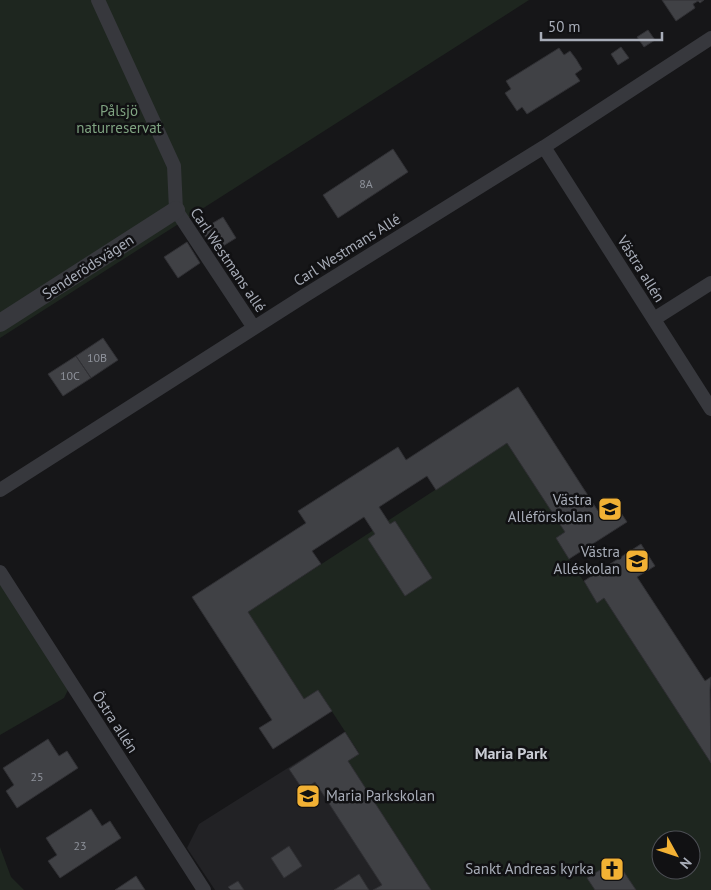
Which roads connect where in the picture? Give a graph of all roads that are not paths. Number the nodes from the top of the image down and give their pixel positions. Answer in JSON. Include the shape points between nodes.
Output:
{"nodes":[{"id":1,"x":98,"y":0,"type":"edge"},
{"id":2,"x":711,"y":38,"type":"edge"},
{"id":3,"x":544,"y":147,"type":"junction"},
{"id":4,"x":176,"y":210,"type":"junction"},
{"id":5,"x":711,"y":283,"type":"edge"},
{"id":6,"x":654,"y":319,"type":"junction"},
{"id":7,"x":0,"y":324,"type":"edge"},
{"id":8,"x":254,"y":328,"type":"junction"},
{"id":9,"x":711,"y":409,"type":"edge"},
{"id":10,"x":0,"y":490,"type":"edge"},
{"id":11,"x":0,"y":572,"type":"edge"},
{"id":12,"x":204,"y":890,"type":"edge"}],
"edges":[{"from":1,"to":4,"type":"street","via":[[174,166]]},
{"from":2,"to":3,"type":"street","name":"Carl Westmans Allé"},
{"from":3,"to":6,"type":"street","name":"Västra allén"},
{"from":3,"to":8,"type":"street","name":"Carl Westmans Allé"},
{"from":4,"to":7,"type":"street","name":"Senderödsvägen"},
{"from":4,"to":8,"type":"street","name":"Carl Westmans allé"},
{"from":5,"to":6,"type":"street"},
{"from":6,"to":9,"type":"street","name":"Västra allén"},
{"from":8,"to":10,"type":"street","name":"Carl Westmans Allé"},
{"from":11,"to":12,"type":"street","name":"Östra allén"}]}
